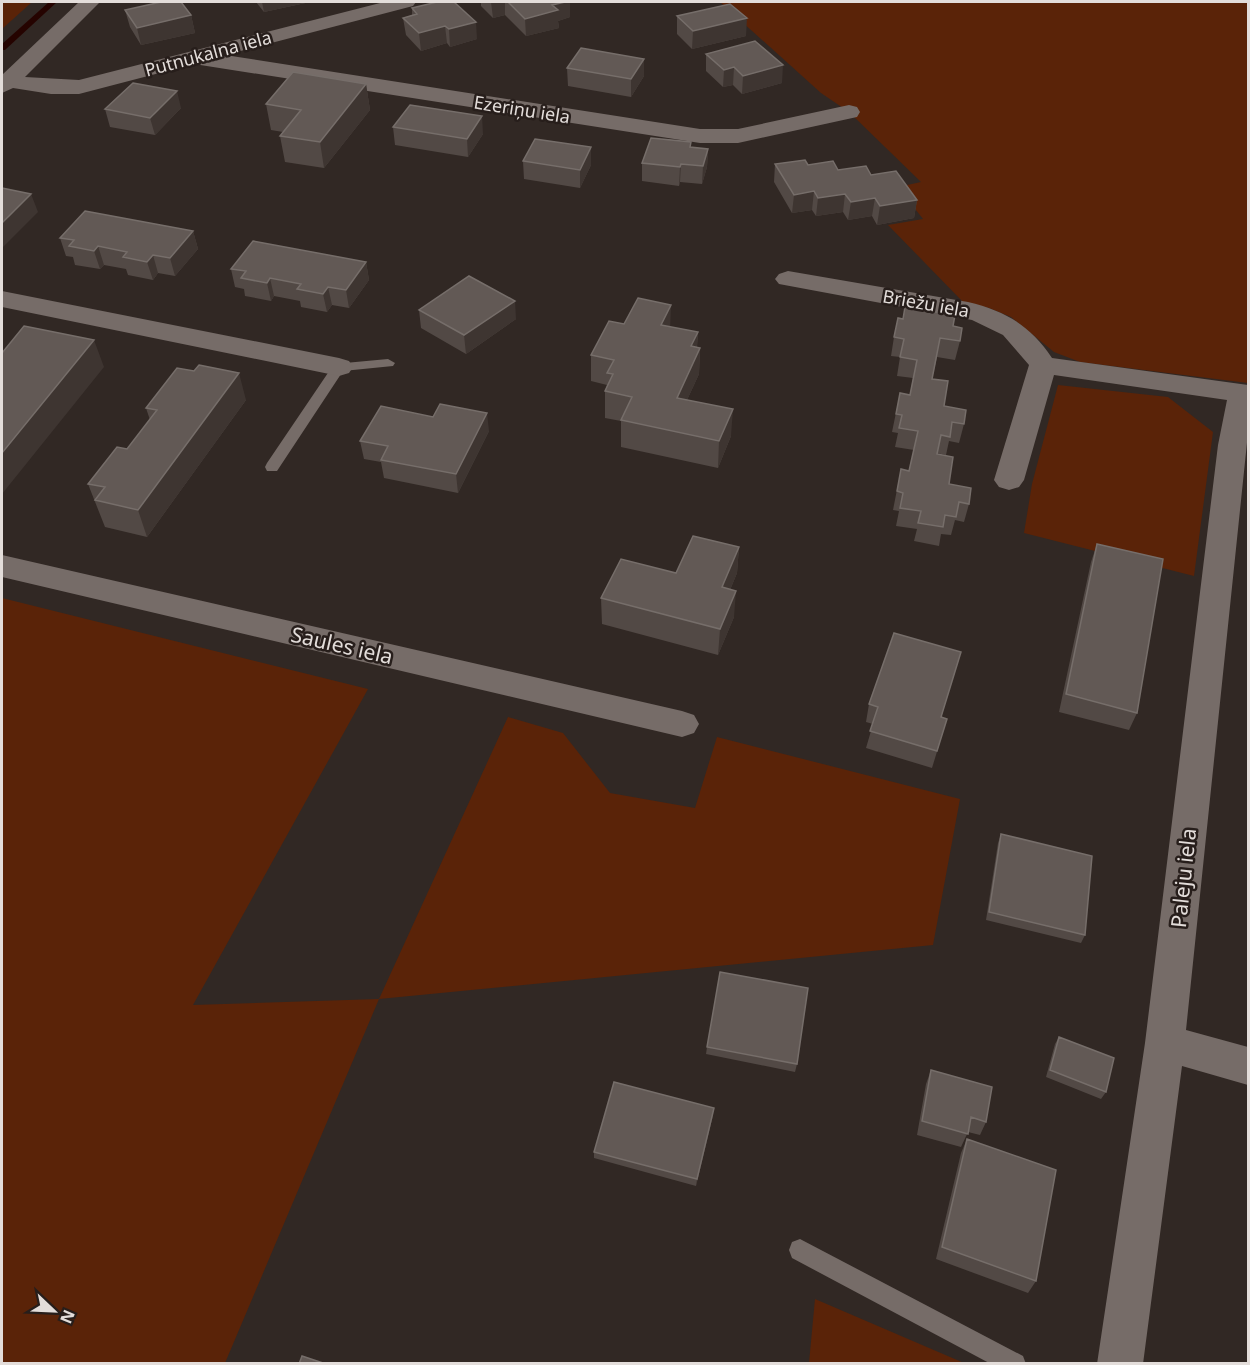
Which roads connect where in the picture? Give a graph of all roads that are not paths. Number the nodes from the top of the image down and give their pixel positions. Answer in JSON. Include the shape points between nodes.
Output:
{"nodes":[{"id":1,"x":90,"y":2,"type":"edge"},
{"id":2,"x":406,"y":2,"type":"edge"},
{"id":3,"x":194,"y":57,"type":"junction"},
{"id":4,"x":5,"y":84,"type":"edge"},
{"id":5,"x":849,"y":112,"type":"dead end"},
{"id":6,"x":788,"y":279,"type":"dead end"},
{"id":7,"x":2,"y":299,"type":"edge"},
{"id":8,"x":388,"y":363,"type":"dead end"},
{"id":9,"x":1043,"y":365,"type":"junction"},
{"id":10,"x":339,"y":367,"type":"junction"},
{"id":11,"x":1245,"y":393,"type":"edge"},
{"id":12,"x":272,"y":467,"type":"dead end"},
{"id":13,"x":1009,"y":480,"type":"dead end"},
{"id":14,"x":2,"y":566,"type":"edge"},
{"id":15,"x":682,"y":724,"type":"dead end"},
{"id":16,"x":1165,"y":1043,"type":"junction"},
{"id":17,"x":1248,"y":1066,"type":"edge"},
{"id":18,"x":800,"y":1250,"type":"dead end"},
{"id":19,"x":1015,"y":1364,"type":"edge"},
{"id":20,"x":1120,"y":1364,"type":"edge"}],
"edges":[{"from":1,"to":4,"type":"street"},
{"from":2,"to":3,"type":"street","name":"Putnukalna iela"},
{"from":3,"to":4,"type":"street","name":"Putnukalna iela","via":[[79,87]]},
{"from":3,"to":5,"type":"street","name":"Ezeriņu iela","via":[[700,136],[738,136]]},
{"from":6,"to":9,"type":"street","name":"Briežu iela","via":[[996,318],[1028,340]]},
{"from":7,"to":10,"type":"street"},
{"from":8,"to":10,"type":"lane"},
{"from":9,"to":11,"type":"street"},
{"from":9,"to":13,"type":"street"},
{"from":10,"to":12,"type":"lane"},
{"from":11,"to":16,"type":"street","name":"Paleju iela","via":[[1232,445]]},
{"from":14,"to":15,"type":"street","name":"Saules iela"},
{"from":16,"to":17,"type":"street"},
{"from":16,"to":20,"type":"street","name":"Paleju iela"},
{"from":18,"to":19,"type":"lane"}]}
